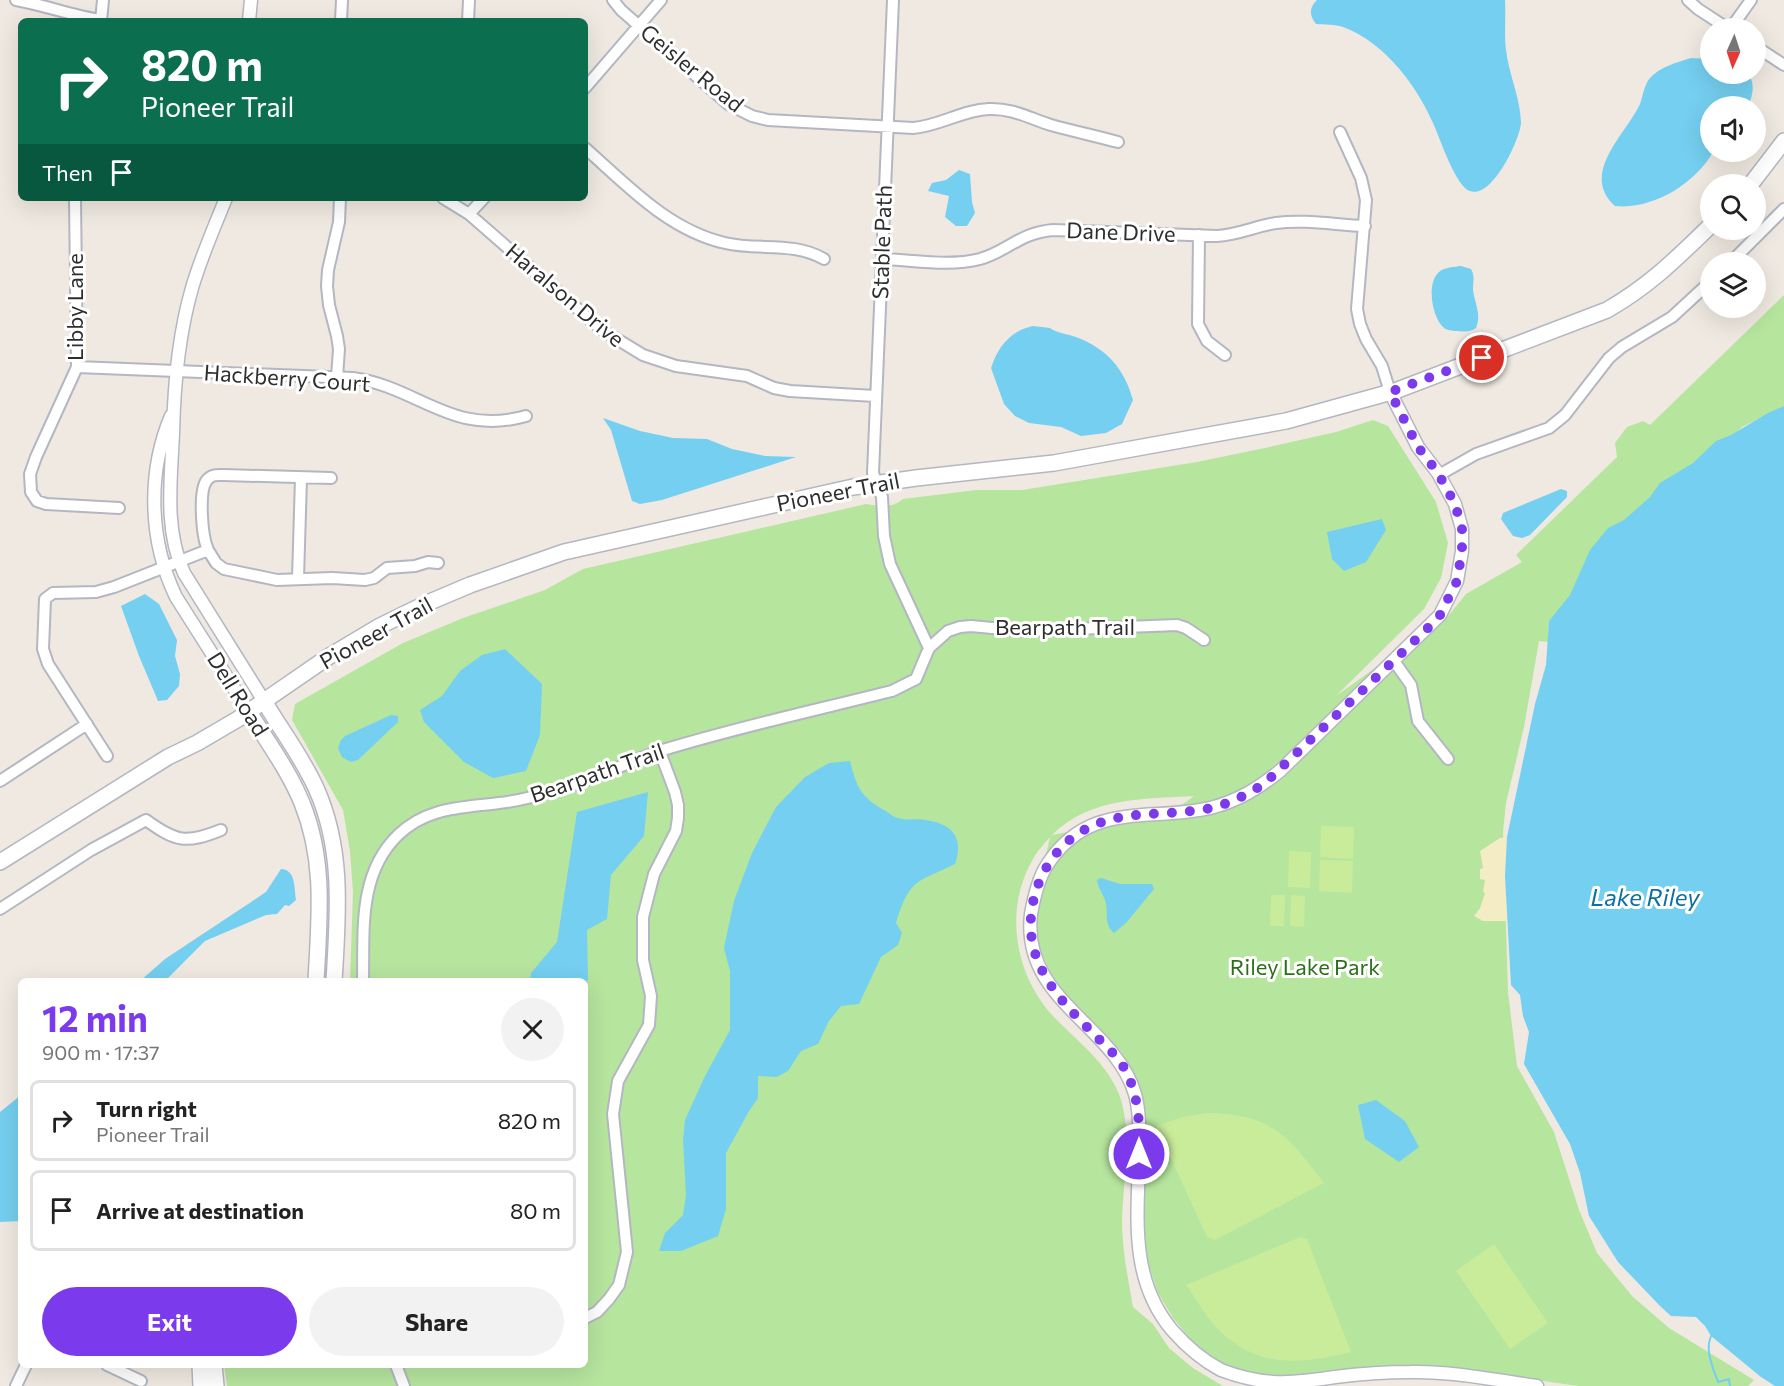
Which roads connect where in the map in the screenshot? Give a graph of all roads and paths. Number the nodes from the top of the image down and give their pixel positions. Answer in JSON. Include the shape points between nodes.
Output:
{"nodes":[{"id":1,"x":16,"y":0,"type":"edge"},
{"id":2,"x":103,"y":0,"type":"edge"},
{"id":3,"x":252,"y":0,"type":"edge"},
{"id":4,"x":342,"y":0,"type":"edge"},
{"id":5,"x":469,"y":0,"type":"edge"},
{"id":6,"x":613,"y":0,"type":"edge"},
{"id":7,"x":661,"y":0,"type":"edge"},
{"id":8,"x":893,"y":0,"type":"edge"},
{"id":9,"x":1688,"y":0,"type":"edge"},
{"id":10,"x":1751,"y":0,"type":"edge"},
{"id":11,"x":91,"y":18,"type":"edge"},
{"id":12,"x":101,"y":18,"type":"edge"},
{"id":13,"x":249,"y":18,"type":"edge"},
{"id":14,"x":341,"y":18,"type":"edge"},
{"id":15,"x":468,"y":18,"type":"edge"},
{"id":16,"x":1713,"y":18,"type":"edge"},
{"id":17,"x":1737,"y":18,"type":"edge"},
{"id":18,"x":639,"y":26,"type":"junction"},
{"id":19,"x":1766,"y":53,"type":"edge"},
{"id":20,"x":1784,"y":64,"type":"edge"},
{"id":21,"x":588,"y":85,"type":"edge"},
{"id":22,"x":887,"y":127,"type":"junction"},
{"id":23,"x":1340,"y":132,"type":"dead end"},
{"id":24,"x":1784,"y":141,"type":"edge"},
{"id":25,"x":1118,"y":142,"type":"dead end"},
{"id":26,"x":588,"y":151,"type":"edge"},
{"id":27,"x":1759,"y":174,"type":"edge"},
{"id":28,"x":75,"y":201,"type":"edge"},
{"id":29,"x":225,"y":201,"type":"edge"},
{"id":30,"x":340,"y":201,"type":"edge"},
{"id":31,"x":448,"y":201,"type":"edge"},
{"id":32,"x":481,"y":201,"type":"edge"},
{"id":33,"x":1784,"y":209,"type":"edge"},
{"id":34,"x":469,"y":214,"type":"junction"},
{"id":35,"x":1365,"y":226,"type":"junction"},
{"id":36,"x":1199,"y":235,"type":"junction"},
{"id":37,"x":1700,"y":235,"type":"edge"},
{"id":38,"x":1741,"y":252,"type":"edge"},
{"id":39,"x":824,"y":259,"type":"dead end"},
{"id":40,"x":882,"y":260,"type":"junction"},
{"id":41,"x":1700,"y":291,"type":"edge"},
{"id":42,"x":1225,"y":355,"type":"dead end"},
{"id":43,"x":77,"y":367,"type":"junction"},
{"id":44,"x":178,"y":372,"type":"junction"},
{"id":45,"x":338,"y":377,"type":"junction"},
{"id":46,"x":1390,"y":392,"type":"junction"},
{"id":47,"x":875,"y":396,"type":"junction"},
{"id":48,"x":172,"y":412,"type":"junction"},
{"id":49,"x":526,"y":416,"type":"dead end"},
{"id":50,"x":1439,"y":475,"type":"junction"},
{"id":51,"x":301,"y":478,"type":"junction"},
{"id":52,"x":331,"y":478,"type":"dead end"},
{"id":53,"x":877,"y":483,"type":"junction"},
{"id":54,"x":119,"y":508,"type":"dead end"},
{"id":55,"x":208,"y":550,"type":"junction"},
{"id":56,"x":179,"y":561,"type":"junction"},
{"id":57,"x":438,"y":563,"type":"dead end"},
{"id":58,"x":164,"y":567,"type":"junction"},
{"id":59,"x":298,"y":578,"type":"junction"},
{"id":60,"x":1204,"y":640,"type":"dead end"},
{"id":61,"x":928,"y":648,"type":"junction"},
{"id":62,"x":1394,"y":661,"type":"junction"},
{"id":63,"x":264,"y":702,"type":"junction"},
{"id":64,"x":249,"y":712,"type":"junction"},
{"id":65,"x":87,"y":724,"type":"junction"},
{"id":66,"x":660,"y":752,"type":"junction"},
{"id":67,"x":107,"y":756,"type":"dead end"},
{"id":68,"x":1448,"y":759,"type":"dead end"},
{"id":69,"x":0,"y":781,"type":"edge"},
{"id":70,"x":220,"y":830,"type":"dead end"},
{"id":71,"x":0,"y":862,"type":"edge"},
{"id":72,"x":0,"y":909,"type":"edge"},
{"id":73,"x":316,"y":978,"type":"edge"},
{"id":74,"x":334,"y":978,"type":"edge"},
{"id":75,"x":363,"y":978,"type":"edge"},
{"id":76,"x":588,"y":1316,"type":"edge"},
{"id":77,"x":25,"y":1368,"type":"edge"},
{"id":78,"x":113,"y":1368,"type":"edge"},
{"id":79,"x":200,"y":1368,"type":"edge"},
{"id":80,"x":214,"y":1368,"type":"edge"},
{"id":81,"x":397,"y":1368,"type":"edge"},
{"id":82,"x":141,"y":1381,"type":"dead end"},
{"id":83,"x":16,"y":1386,"type":"edge"},
{"id":84,"x":201,"y":1386,"type":"edge"},
{"id":85,"x":216,"y":1386,"type":"edge"},
{"id":86,"x":404,"y":1386,"type":"edge"},
{"id":87,"x":1537,"y":1386,"type":"edge"}],
"edges":[{"from":1,"to":11,"type":"street"},
{"from":2,"to":12,"type":"street"},
{"from":3,"to":13,"type":"street"},
{"from":4,"to":14,"type":"street"},
{"from":5,"to":15,"type":"street"},
{"from":6,"to":18,"type":"street","name":"Geisler Road"},
{"from":7,"to":18,"type":"street"},
{"from":8,"to":22,"type":"street","name":"Stable Path"},
{"from":9,"to":16,"type":"street"},
{"from":10,"to":17,"type":"street"},
{"from":18,"to":21,"type":"street"},
{"from":18,"to":22,"type":"street","name":"Geisler Road","via":[[728,104],[752,116],[785,123]]},
{"from":19,"to":20,"type":"street"},
{"from":22,"to":25,"type":"street","name":"Geisler Road","via":[[924,127],[975,110],[1005,109]]},
{"from":22,"to":40,"type":"street","name":"Stable Path"},
{"from":23,"to":35,"type":"street","via":[[1363,183]]},
{"from":24,"to":27,"type":"main road"},
{"from":26,"to":39,"type":"street","via":[[654,208],[688,231],[728,244],[802,249]]},
{"from":28,"to":43,"type":"street","name":"Libby Lane"},
{"from":29,"to":44,"type":"street","name":"Dell Road","via":[[192,289]]},
{"from":30,"to":45,"type":"street","via":[[327,286],[339,349]]},
{"from":31,"to":34,"type":"street","name":"Haralson Drive"},
{"from":32,"to":34,"type":"street"},
{"from":33,"to":38,"type":"street"},
{"from":34,"to":47,"type":"street","name":"Haralson Drive","via":[[602,330],[643,355],[684,368],[747,376],[790,391]]},
{"from":35,"to":36,"type":"street","name":"Dane Drive","via":[[1290,222],[1229,236]]},
{"from":35,"to":46,"type":"street","via":[[1357,309]]},
{"from":36,"to":40,"type":"street","name":"Dane Drive","via":[[1053,230],[1030,234],[971,261]]},
{"from":36,"to":42,"type":"street","via":[[1198,324],[1207,341]]},
{"from":37,"to":46,"type":"main road","name":"Pioneer Trail","via":[[1653,280],[1607,310]]},
{"from":40,"to":47,"type":"street","name":"Stable Path"},
{"from":41,"to":50,"type":"street","via":[[1672,317],[1608,358],[1565,415],[1550,428],[1476,454]]},
{"from":43,"to":44,"type":"street","name":"Hackberry Court"},
{"from":43,"to":54,"type":"street","name":"Libby Lane","via":[[30,474],[31,492],[37,501],[46,504]]},
{"from":44,"to":45,"type":"street","name":"Hackberry Court"},
{"from":44,"to":48,"type":"street","name":"Dell Road"},
{"from":45,"to":49,"type":"street","name":"Hackberry Court","via":[[378,383],[452,416],[493,422]]},
{"from":46,"to":50,"type":"street","via":[[1418,447]]},
{"from":46,"to":53,"type":"main road","name":"Pioneer Trail","via":[[1286,421],[1101,455]]},
{"from":47,"to":53,"type":"street","name":"Stable Path","via":[[873,473]]},
{"from":48,"to":56,"type":"street","name":"Dell Road","via":[[169,508]]},
{"from":48,"to":58,"type":"street","name":"Dell Road","via":[[164,432],[154,500],[155,531]]},
{"from":50,"to":62,"type":"street","via":[[1455,504],[1462,529],[1457,581],[1440,615]]},
{"from":51,"to":52,"type":"street"},
{"from":51,"to":55,"type":"street","via":[[209,478],[203,487],[202,531]]},
{"from":51,"to":59,"type":"street"},
{"from":53,"to":61,"type":"street","via":[[890,564]]},
{"from":53,"to":63,"type":"main road","name":"Pioneer Trail","via":[[613,540],[517,567],[424,604],[381,626],[327,657]]},
{"from":55,"to":56,"type":"street"},
{"from":55,"to":59,"type":"street","via":[[216,563],[233,572],[277,580]]},
{"from":56,"to":58,"type":"street"},
{"from":56,"to":63,"type":"street","name":"Dell Road"},
{"from":57,"to":59,"type":"street","via":[[387,568],[365,580]]},
{"from":58,"to":64,"type":"street","name":"Dell Road","via":[[176,597]]},
{"from":58,"to":65,"type":"street","via":[[96,592],[53,593],[45,599],[45,657]]},
{"from":60,"to":61,"type":"street","name":"Bearpath Trail","via":[[1178,625],[1023,632],[971,626],[948,631]]},
{"from":61,"to":66,"type":"street","name":"Bearpath Trail","via":[[916,679],[892,691]]},
{"from":62,"to":68,"type":"street","via":[[1408,679],[1418,721]]},
{"from":62,"to":87,"type":"street","via":[[1281,770],[1246,795],[1207,809],[1114,818],[1076,835],[1047,865],[1039,883],[1030,924],[1032,945],[1048,983],[1122,1064],[1129,1078],[1138,1116],[1137,1232],[1144,1279],[1166,1322],[1190,1348],[1220,1369],[1264,1383],[1413,1372]]},
{"from":63,"to":64,"type":"main road","name":"Pioneer Trail"},
{"from":63,"to":74,"type":"main road","name":"Dell Road","via":[[316,788],[329,824],[338,883]]},
{"from":64,"to":71,"type":"main road","name":"Pioneer Trail","via":[[198,744],[168,757]]},
{"from":64,"to":73,"type":"main road","name":"Dell Road","via":[[291,780],[312,832],[320,869]]},
{"from":65,"to":67,"type":"street"},
{"from":65,"to":69,"type":"street"},
{"from":66,"to":75,"type":"street","name":"Bearpath Trail","via":[[565,788],[501,803],[448,808],[411,824],[383,852],[368,889]]},
{"from":66,"to":76,"type":"street","via":[[675,792],[678,818],[676,831],[654,874],[643,916],[644,960],[651,996],[649,1025],[618,1081],[613,1114],[627,1252],[619,1285],[597,1312]]},
{"from":70,"to":72,"type":"street","via":[[200,838],[183,839],[166,834],[146,820]]},
{"from":77,"to":83,"type":"street"},
{"from":78,"to":82,"type":"street"},
{"from":79,"to":84,"type":"main road"},
{"from":80,"to":85,"type":"main road"},
{"from":81,"to":86,"type":"street"}]}
